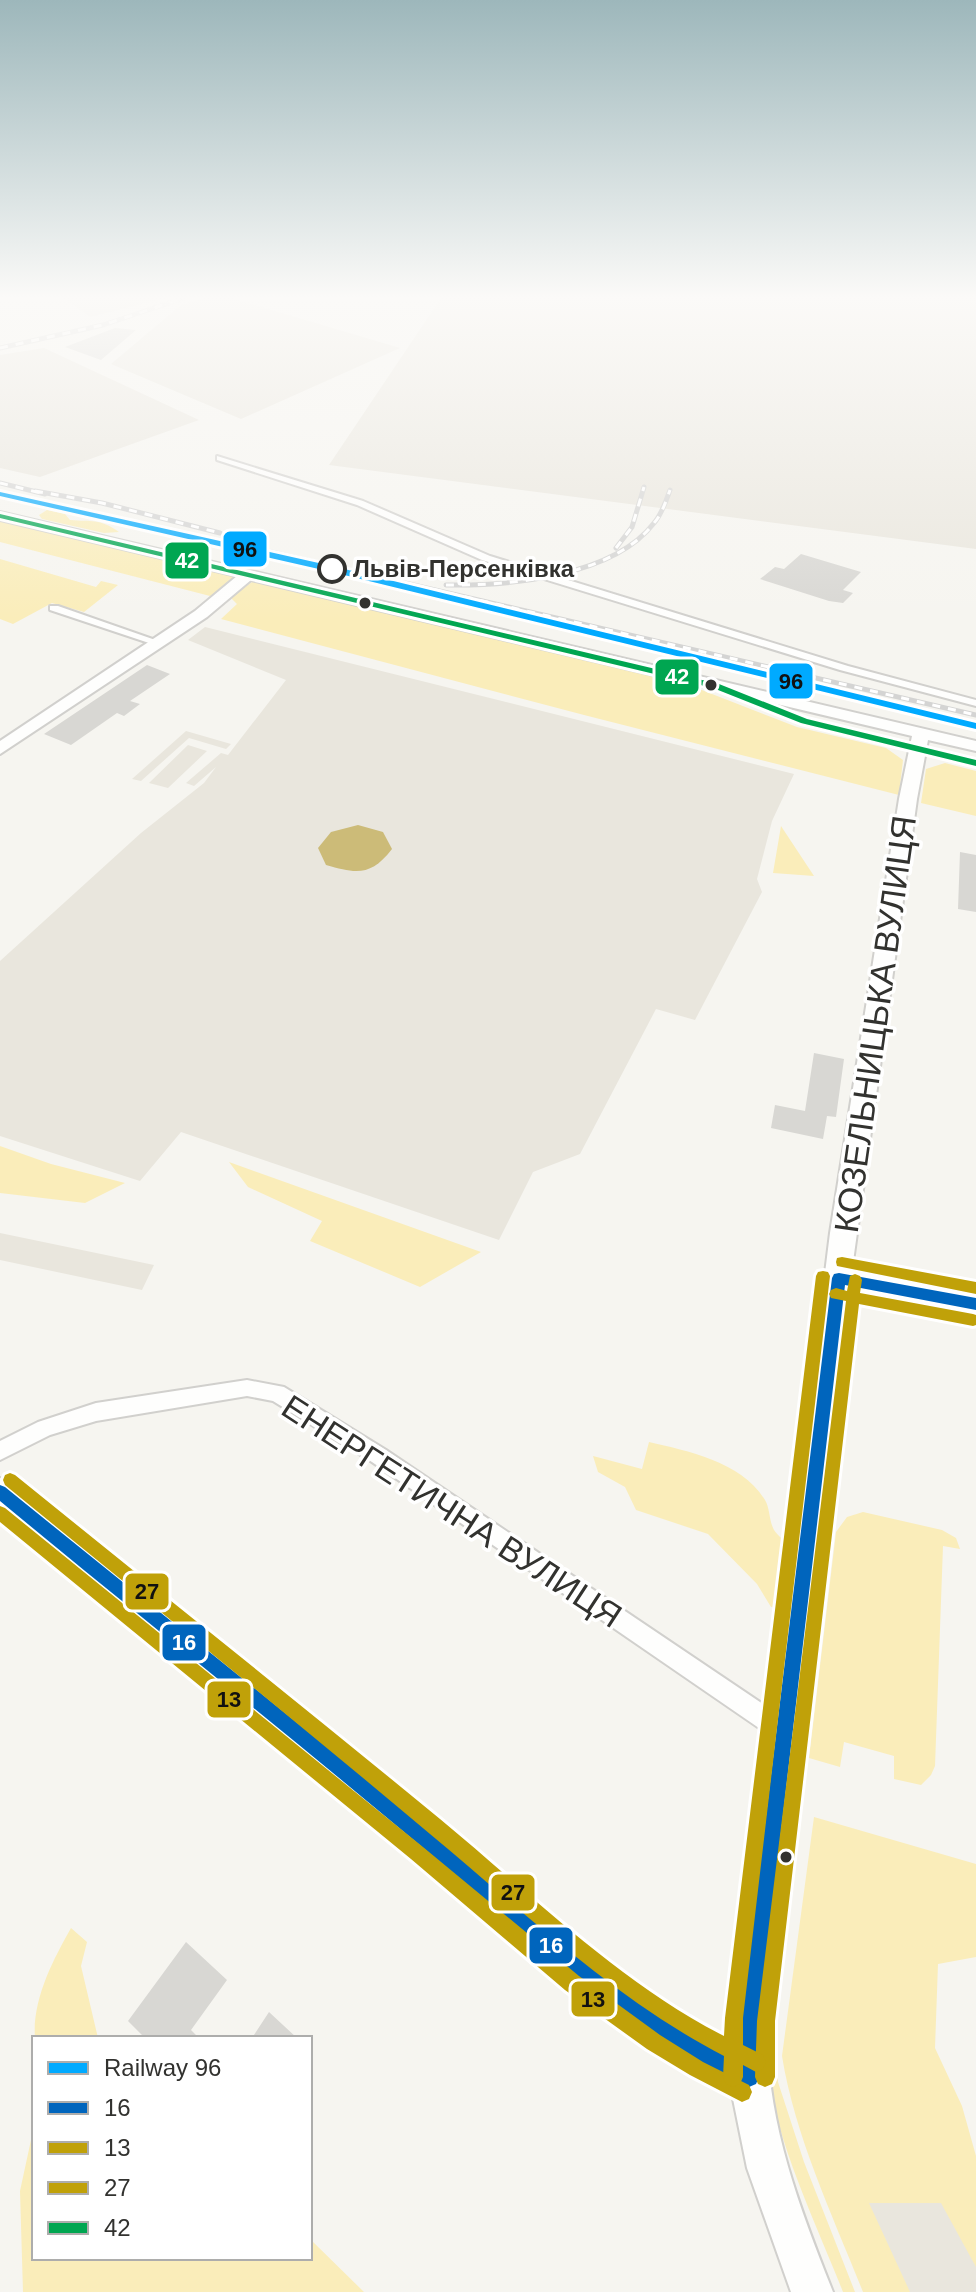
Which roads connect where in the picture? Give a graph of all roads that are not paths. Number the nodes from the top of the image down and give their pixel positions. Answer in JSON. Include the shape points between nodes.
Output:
{"nodes":[{"id":1,"x":220,"y":458,"type":"dead end"},
{"id":2,"x":0,"y":516,"type":"edge"},
{"id":3,"x":250,"y":573,"type":"junction"},
{"id":4,"x":54,"y":608,"type":"dead end"},
{"id":5,"x":159,"y":643,"type":"junction"},
{"id":6,"x":976,"y":703,"type":"edge"},
{"id":7,"x":919,"y":741,"type":"junction"},
{"id":8,"x":976,"y":746,"type":"edge"},
{"id":9,"x":0,"y":749,"type":"edge"},
{"id":10,"x":976,"y":763,"type":"edge"},
{"id":11,"x":839,"y":1278,"type":"junction"},
{"id":12,"x":976,"y":1304,"type":"edge"},
{"id":13,"x":0,"y":1451,"type":"edge"},
{"id":14,"x":0,"y":1492,"type":"edge"},
{"id":15,"x":786,"y":1733,"type":"junction"},
{"id":16,"x":749,"y":2077,"type":"junction"},
{"id":17,"x":812,"y":2292,"type":"edge"}],
"edges":[{"from":1,"to":6,"type":"street","via":[[360,503],[486,558]]},
{"from":2,"to":3,"type":"main road"},
{"from":3,"to":5,"type":"main road"},
{"from":3,"to":7,"type":"main road","via":[[716,686],[804,721]]},
{"from":4,"to":5,"type":"street"},
{"from":5,"to":9,"type":"main road"},
{"from":7,"to":8,"type":"main road"},
{"from":7,"to":10,"type":"main road"},
{"from":7,"to":11,"type":"main road","name":"КОЗЕЛЬНИЦЬКА ВУЛИЦЯ"},
{"from":11,"to":12,"type":"main road"},
{"from":11,"to":15,"type":"main road","name":"КОЗЕЛЬНИЦЬКА ВУЛИЦЯ"},
{"from":13,"to":15,"type":"street","name":"ЕНЕРГЕТИЧНА ВУЛИЦЯ","via":[[45,1428],[96,1412],[247,1388],[277,1393],[379,1456]]},
{"from":14,"to":16,"type":"main road","via":[[601,1986],[673,2039]]},
{"from":15,"to":16,"type":"main road","name":"КОЗЕЛЬНИЦЬКА ВУЛИЦЯ","via":[[750,2020]]},
{"from":16,"to":17,"type":"main road","name":"КОЗЕЛЬНИЦЬКА ВУЛИЦЯ","via":[[762,2148]]}]}
